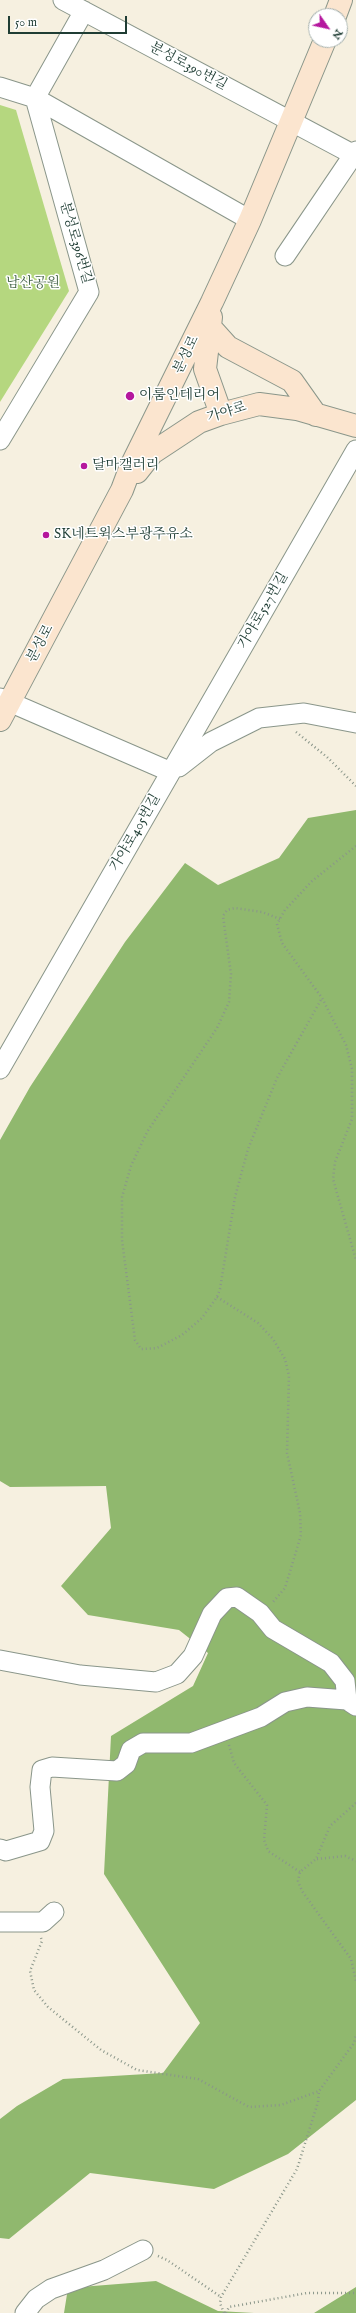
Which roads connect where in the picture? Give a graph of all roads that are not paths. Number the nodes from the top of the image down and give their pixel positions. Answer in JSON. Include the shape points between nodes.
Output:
{"nodes":[{"id":1,"x":63,"y":0,"type":"edge"},
{"id":2,"x":84,"y":11,"type":"junction"},
{"id":3,"x":322,"y":48,"type":"edge"},
{"id":4,"x":0,"y":86,"type":"edge"},
{"id":5,"x":34,"y":98,"type":"junction"},
{"id":6,"x":291,"y":123,"type":"junction"},
{"id":7,"x":355,"y":154,"type":"edge"},
{"id":8,"x":250,"y":220,"type":"junction"},
{"id":9,"x":285,"y":256,"type":"dead end"},
{"id":10,"x":212,"y":302,"type":"junction"},
{"id":11,"x":210,"y":327,"type":"junction"},
{"id":12,"x":221,"y":414,"type":"junction"},
{"id":13,"x":316,"y":415,"type":"junction"},
{"id":14,"x":356,"y":426,"type":"edge"},
{"id":15,"x":0,"y":440,"type":"edge"},
{"id":16,"x":356,"y":450,"type":"edge"},
{"id":17,"x":122,"y":490,"type":"junction"},
{"id":18,"x":3,"y":707,"type":"edge"},
{"id":19,"x":356,"y":723,"type":"edge"},
{"id":20,"x":171,"y":772,"type":"junction"},
{"id":21,"x":0,"y":1069,"type":"edge"},
{"id":22,"x":0,"y":1660,"type":"edge"},
{"id":23,"x":352,"y":1703,"type":"edge"},
{"id":24,"x":0,"y":1850,"type":"edge"},
{"id":25,"x":54,"y":1912,"type":"dead end"},
{"id":26,"x":0,"y":1922,"type":"edge"},
{"id":27,"x":143,"y":2250,"type":"road end"},
{"id":28,"x":24,"y":2313,"type":"edge"}],
"edges":[{"from":1,"to":2,"type":"street","name":"분성로390번길"},
{"from":2,"to":5,"type":"street"},
{"from":2,"to":6,"type":"street","name":"분성로390번길"},
{"from":3,"to":6,"type":"main road","name":"분성로"},
{"from":4,"to":5,"type":"street"},
{"from":5,"to":8,"type":"street"},
{"from":5,"to":15,"type":"street","name":"분성로396번길","via":[[89,292]]},
{"from":6,"to":7,"type":"street","name":"분성로390번길"},
{"from":6,"to":8,"type":"main road","name":"분성로"},
{"from":7,"to":9,"type":"street"},
{"from":8,"to":10,"type":"main road","name":"분성로"},
{"from":10,"to":11,"type":"main road"},
{"from":10,"to":17,"type":"main road","name":"분성로","via":[[131,466]]},
{"from":11,"to":12,"type":"main road","via":[[205,369]]},
{"from":11,"to":13,"type":"main road","via":[[232,350],[292,381]]},
{"from":12,"to":13,"type":"main road","name":"가야로","via":[[259,404],[297,409]]},
{"from":12,"to":17,"type":"main road","name":"가야로","via":[[199,422],[152,453]]},
{"from":13,"to":14,"type":"main road","name":"가야로"},
{"from":16,"to":20,"type":"street","name":"가야로527번길"},
{"from":17,"to":18,"type":"main road","name":"분성로"},
{"from":18,"to":20,"type":"street","name":"분성로"},
{"from":19,"to":20,"type":"street","name":"가야로405번길","via":[[304,713],[259,718],[211,742]]},
{"from":20,"to":21,"type":"street","name":"가야로405번길"},
{"from":22,"to":23,"type":"street","via":[[80,1675],[156,1682],[177,1674],[193,1656],[212,1614],[227,1598],[237,1597],[260,1613],[273,1629],[331,1664],[345,1680]]},
{"from":23,"to":24,"type":"street","via":[[307,1697],[285,1702],[261,1717],[191,1743],[143,1743],[132,1750],[126,1764],[117,1771],[52,1767],[42,1770],[40,1787],[44,1831],[40,1841],[6,1851]]},
{"from":25,"to":26,"type":"street","via":[[44,1922]]},
{"from":27,"to":28,"type":"street","via":[[104,2270],[52,2289],[36,2299]]}]}
